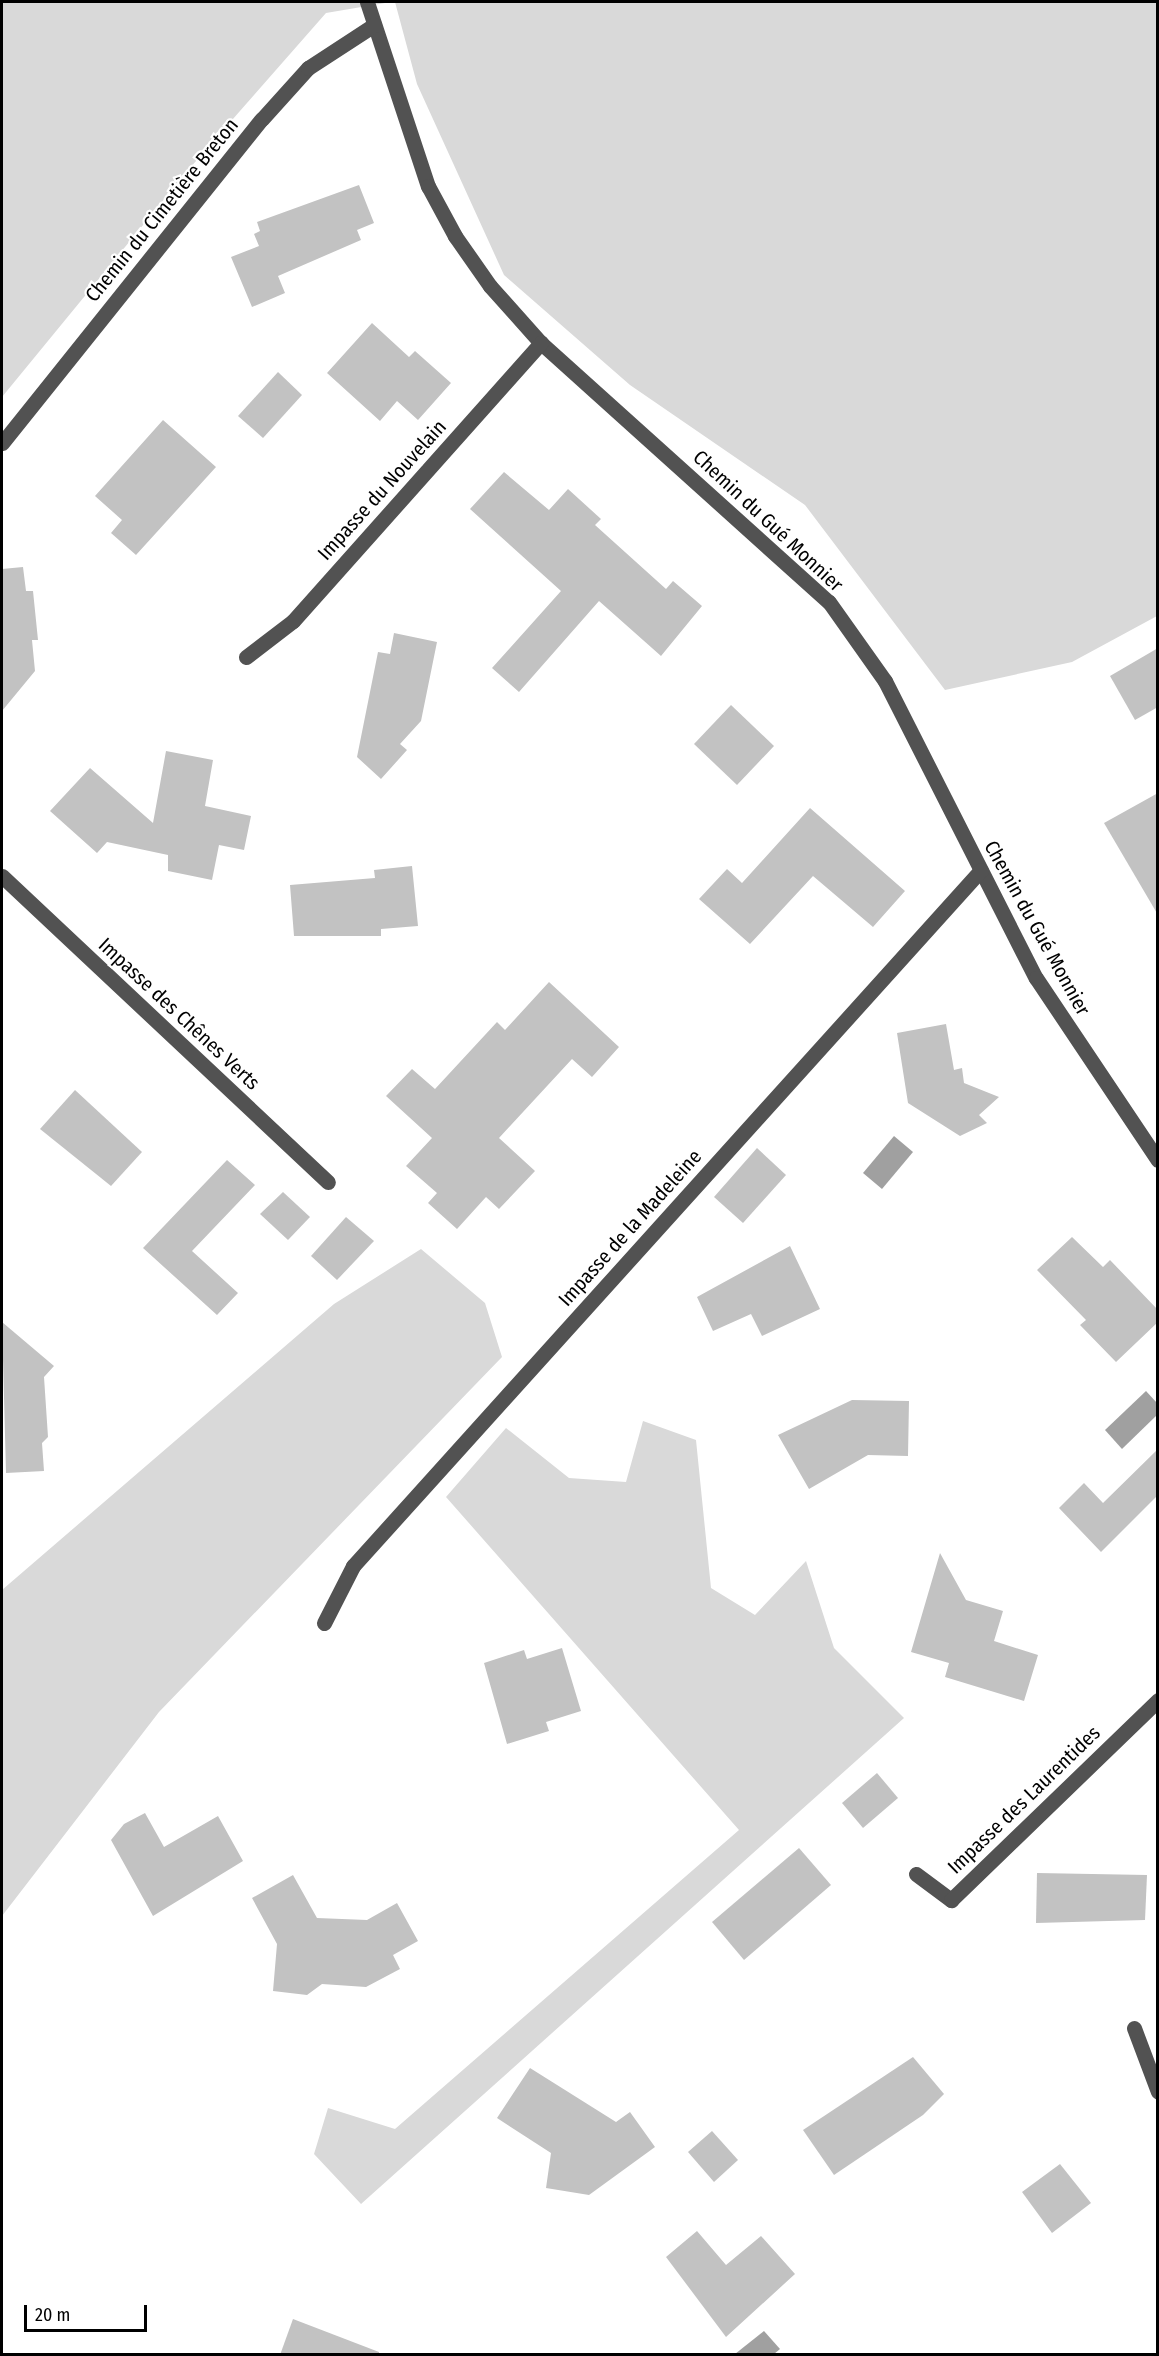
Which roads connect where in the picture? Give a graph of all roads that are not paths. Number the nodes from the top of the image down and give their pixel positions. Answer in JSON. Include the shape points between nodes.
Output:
{"nodes":[{"id":1,"x":367,"y":2,"type":"edge"},
{"id":2,"x":374,"y":25,"type":"junction"},
{"id":3,"x":541,"y":343,"type":"junction"},
{"id":4,"x":2,"y":443,"type":"edge"},
{"id":5,"x":246,"y":657,"type":"dead end"},
{"id":6,"x":981,"y":870,"type":"junction"},
{"id":7,"x":2,"y":876,"type":"edge"},
{"id":8,"x":1158,"y":1160,"type":"edge"},
{"id":9,"x":328,"y":1182,"type":"dead end"},
{"id":10,"x":324,"y":1623,"type":"dead end"},
{"id":11,"x":1158,"y":1700,"type":"edge"},
{"id":12,"x":916,"y":1874,"type":"dead end"},
{"id":13,"x":1134,"y":2028,"type":"dead end"},
{"id":14,"x":1158,"y":2092,"type":"edge"}],
"edges":[{"from":1,"to":2,"type":"street","name":"Chemin du Gué Monnier"},
{"from":2,"to":3,"type":"street","name":"Chemin du Gué Monnier","via":[[428,186],[490,286]]},
{"from":2,"to":4,"type":"street","name":"Chemin du Cimetière Breton","via":[[308,68],[262,119]]},
{"from":3,"to":5,"type":"street","name":"Impasse du Nouvelain","via":[[293,621]]},
{"from":3,"to":6,"type":"street","name":"Chemin du Gué Monnier","via":[[829,602],[885,681]]},
{"from":6,"to":8,"type":"street","name":"Chemin du Gué Monnier","via":[[1036,978]]},
{"from":6,"to":10,"type":"street","name":"Impasse de la Madeleine","via":[[352,1566]]},
{"from":7,"to":9,"type":"street","name":"Impasse des Chênes Verts"},
{"from":11,"to":12,"type":"street","name":"Impasse des Laurentides","via":[[951,1900]]},
{"from":13,"to":14,"type":"street"}]}
